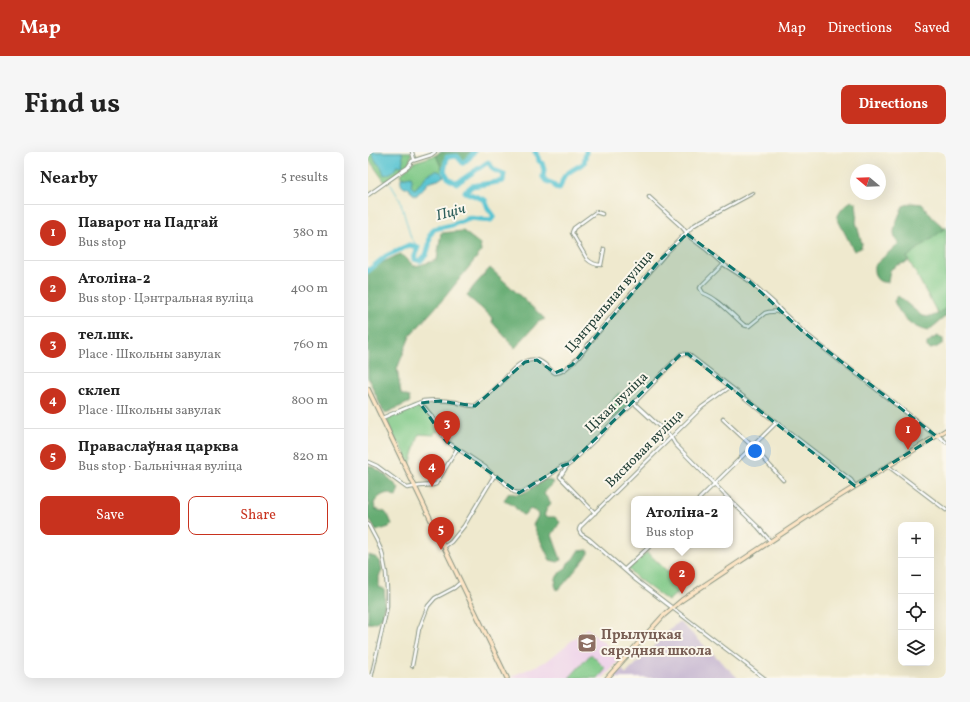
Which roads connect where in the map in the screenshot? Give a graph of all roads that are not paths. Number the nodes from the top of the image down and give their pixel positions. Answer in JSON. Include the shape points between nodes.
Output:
{"nodes":[{"id":1,"x":412,"y":152,"type":"edge"},
{"id":2,"x":435,"y":152,"type":"edge"},
{"id":3,"x":414,"y":160,"type":"junction"},
{"id":4,"x":752,"y":193,"type":"dead end"},
{"id":5,"x":368,"y":195,"type":"edge"},
{"id":6,"x":649,"y":197,"type":"dead end"},
{"id":7,"x":602,"y":214,"type":"dead end"},
{"id":8,"x":687,"y":234,"type":"junction"},
{"id":9,"x":604,"y":249,"type":"dead end"},
{"id":10,"x":724,"y":264,"type":"junction"},
{"id":11,"x":781,"y":311,"type":"junction"},
{"id":12,"x":730,"y":387,"type":"junction"},
{"id":13,"x":368,"y":389,"type":"edge"},
{"id":14,"x":421,"y":402,"type":"junction"},
{"id":15,"x":634,"y":403,"type":"junction"},
{"id":16,"x":382,"y":418,"type":"junction"},
{"id":17,"x":724,"y":419,"type":"dead end"},
{"id":18,"x":776,"y":423,"type":"junction"},
{"id":19,"x":946,"y":430,"type":"edge"},
{"id":20,"x":937,"y":435,"type":"junction"},
{"id":21,"x":671,"y":437,"type":"junction"},
{"id":22,"x":946,"y":442,"type":"edge"},
{"id":23,"x":752,"y":446,"type":"junction"},
{"id":24,"x":457,"y":449,"type":"junction"},
{"id":25,"x":368,"y":462,"type":"edge"},
{"id":26,"x":567,"y":466,"type":"junction"},
{"id":27,"x":888,"y":466,"type":"junction"},
{"id":28,"x":494,"y":476,"type":"junction"},
{"id":29,"x":783,"y":480,"type":"dead end"},
{"id":30,"x":714,"y":484,"type":"junction"},
{"id":31,"x":415,"y":486,"type":"junction"},
{"id":32,"x":855,"y":486,"type":"junction"},
{"id":33,"x":702,"y":496,"type":"edge"},
{"id":34,"x":727,"y":496,"type":"edge"},
{"id":35,"x":733,"y":502,"type":"edge"},
{"id":36,"x":946,"y":510,"type":"edge"},
{"id":37,"x":595,"y":512,"type":"junction"},
{"id":38,"x":368,"y":524,"type":"edge"},
{"id":39,"x":770,"y":541,"type":"junction"},
{"id":40,"x":444,"y":547,"type":"junction"},
{"id":41,"x":648,"y":548,"type":"edge"},
{"id":42,"x":625,"y":569,"type":"junction"},
{"id":43,"x":461,"y":582,"type":"junction"},
{"id":44,"x":672,"y":607,"type":"junction"},
{"id":45,"x":412,"y":666,"type":"dead end"},
{"id":46,"x":371,"y":678,"type":"edge"},
{"id":47,"x":507,"y":678,"type":"edge"},
{"id":48,"x":607,"y":678,"type":"edge"},
{"id":49,"x":764,"y":678,"type":"edge"}],
"edges":[{"from":1,"to":3,"type":"street"},
{"from":2,"to":3,"type":"street"},
{"from":3,"to":5,"type":"street"},
{"from":4,"to":8,"type":"street","name":"Цэнтральная вуліца","via":[[697,224]]},
{"from":6,"to":8,"type":"street"},
{"from":7,"to":9,"type":"street","via":[[596,212],[574,228],[572,233],[590,262],[601,265]]},
{"from":8,"to":10,"type":"street"},
{"from":8,"to":14,"type":"street","name":"Цэнтральная вуліца","via":[[640,283],[577,360],[564,370],[555,373],[537,360],[528,361],[518,365],[475,406],[456,402]]},
{"from":10,"to":11,"type":"street","via":[[748,280]]},
{"from":10,"to":11,"type":"street","via":[[701,286],[703,293],[747,326],[769,312]]},
{"from":11,"to":20,"type":"street","via":[[840,362]]},
{"from":12,"to":15,"type":"street","name":"Ціхая вуліца","via":[[688,354],[681,354]]},
{"from":12,"to":18,"type":"street"},
{"from":12,"to":21,"type":"street","name":"Вясновая вуліца","via":[[702,407]]},
{"from":13,"to":16,"type":"street"},
{"from":14,"to":16,"type":"street"},
{"from":14,"to":24,"type":"street","via":[[446,441]]},
{"from":15,"to":21,"type":"street"},
{"from":15,"to":26,"type":"street","name":"Ціхая вуліца"},
{"from":16,"to":31,"type":"street"},
{"from":17,"to":23,"type":"street"},
{"from":18,"to":23,"type":"street"},
{"from":18,"to":32,"type":"street","via":[[851,480]]},
{"from":19,"to":20,"type":"street"},
{"from":20,"to":22,"type":"street"},
{"from":20,"to":27,"type":"street"},
{"from":21,"to":30,"type":"street"},
{"from":21,"to":37,"type":"street","name":"Вясновая вуліца"},
{"from":23,"to":29,"type":"street"},
{"from":23,"to":30,"type":"street"},
{"from":24,"to":28,"type":"street"},
{"from":24,"to":31,"type":"street","via":[[436,484]]},
{"from":25,"to":31,"type":"street","via":[[407,488]]},
{"from":26,"to":28,"type":"street","name":"Ціхая вуліца","via":[[562,466],[519,493]]},
{"from":26,"to":37,"type":"street","via":[[560,477]]},
{"from":27,"to":32,"type":"street"},
{"from":27,"to":36,"type":"street"},
{"from":28,"to":40,"type":"street","via":[[464,526]]},
{"from":30,"to":33,"type":"street"},
{"from":30,"to":34,"type":"street"},
{"from":31,"to":40,"type":"street"},
{"from":32,"to":39,"type":"street"},
{"from":35,"to":39,"type":"street"},
{"from":37,"to":42,"type":"street","name":"Вясновая вуліца","via":[[578,530]]},
{"from":38,"to":46,"type":"street","via":[[380,546],[386,572],[387,606]]},
{"from":39,"to":44,"type":"street"},
{"from":40,"to":43,"type":"street"},
{"from":41,"to":42,"type":"street"},
{"from":42,"to":44,"type":"street"},
{"from":43,"to":45,"type":"street","via":[[435,598],[428,606],[419,629]]},
{"from":43,"to":47,"type":"street"},
{"from":44,"to":48,"type":"street"},
{"from":44,"to":49,"type":"street"}]}
